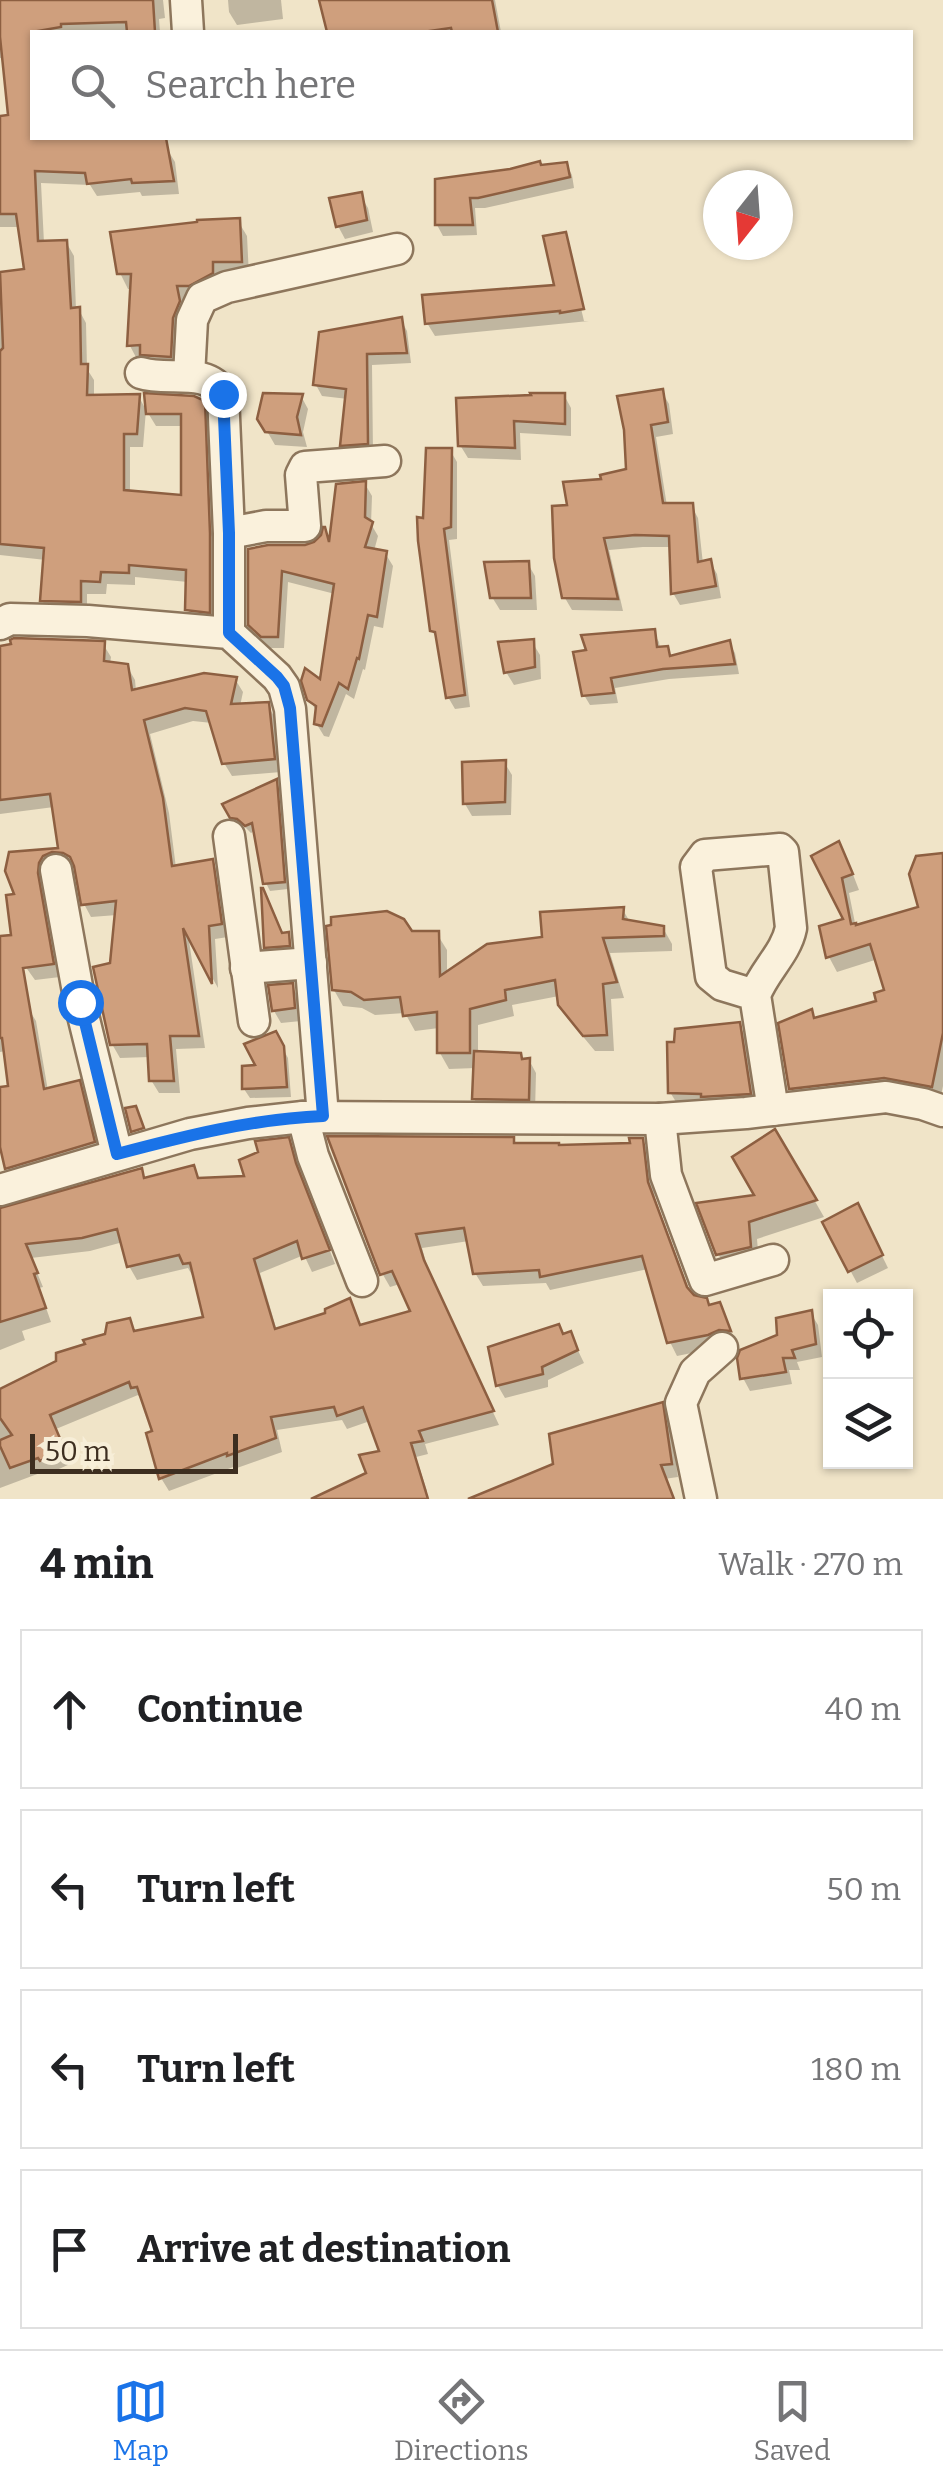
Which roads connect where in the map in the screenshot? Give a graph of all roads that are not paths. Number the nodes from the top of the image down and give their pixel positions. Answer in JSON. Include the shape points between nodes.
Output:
{"nodes":[{"id":1,"x":186,"y":0,"type":"edge"},
{"id":2,"x":188,"y":30,"type":"edge"},
{"id":3,"x":397,"y":249,"type":"dead end"},
{"id":4,"x":141,"y":372,"type":"dead end"},
{"id":5,"x":189,"y":376,"type":"junction"},
{"id":6,"x":385,"y":461,"type":"dead end"},
{"id":7,"x":229,"y":533,"type":"junction"},
{"id":8,"x":0,"y":624,"type":"edge"},
{"id":9,"x":229,"y":633,"type":"junction"},
{"id":10,"x":229,"y":836,"type":"dead end"},
{"id":11,"x":56,"y":870,"type":"dead end"},
{"id":12,"x":311,"y":963,"type":"junction"},
{"id":13,"x":246,"y":968,"type":"junction"},
{"id":14,"x":755,"y":995,"type":"junction"},
{"id":15,"x":254,"y":1021,"type":"dead end"},
{"id":16,"x":773,"y":1110,"type":"junction"},
{"id":17,"x":943,"y":1111,"type":"edge"},
{"id":18,"x":313,"y":1116,"type":"junction"},
{"id":19,"x":660,"y":1119,"type":"junction"},
{"id":20,"x":117,"y":1154,"type":"junction"},
{"id":21,"x":0,"y":1190,"type":"edge"},
{"id":22,"x":773,"y":1260,"type":"dead end"},
{"id":23,"x":362,"y":1281,"type":"dead end"},
{"id":24,"x":722,"y":1348,"type":"dead end"},
{"id":25,"x":701,"y":1499,"type":"edge"}],
"edges":[{"from":1,"to":2,"type":"street"},
{"from":3,"to":5,"type":"street","via":[[202,298],[192,320]]},
{"from":4,"to":5,"type":"street"},
{"from":5,"to":7,"type":"street","via":[[218,384],[223,394]]},
{"from":6,"to":7,"type":"street","via":[[305,467],[305,526]]},
{"from":7,"to":9,"type":"street"},
{"from":8,"to":9,"type":"street","via":[[88,621]]},
{"from":9,"to":12,"type":"street","via":[[277,677],[290,708]]},
{"from":10,"to":13,"type":"street"},
{"from":11,"to":20,"type":"street"},
{"from":12,"to":13,"type":"street"},
{"from":12,"to":18,"type":"street"},
{"from":13,"to":15,"type":"street"},
{"from":14,"to":14,"type":"street","via":[[791,928],[783,852],[705,854],[696,868],[711,976]]},
{"from":14,"to":16,"type":"street"},
{"from":16,"to":17,"type":"street","via":[[886,1097]]},
{"from":16,"to":19,"type":"street"},
{"from":18,"to":19,"type":"street"},
{"from":18,"to":20,"type":"street","via":[[209,1130]]},
{"from":18,"to":23,"type":"street","via":[[313,1156]]},
{"from":19,"to":22,"type":"street","via":[[666,1175],[705,1280]]},
{"from":20,"to":21,"type":"street"},
{"from":24,"to":25,"type":"street","via":[[695,1372],[681,1403]]}]}
